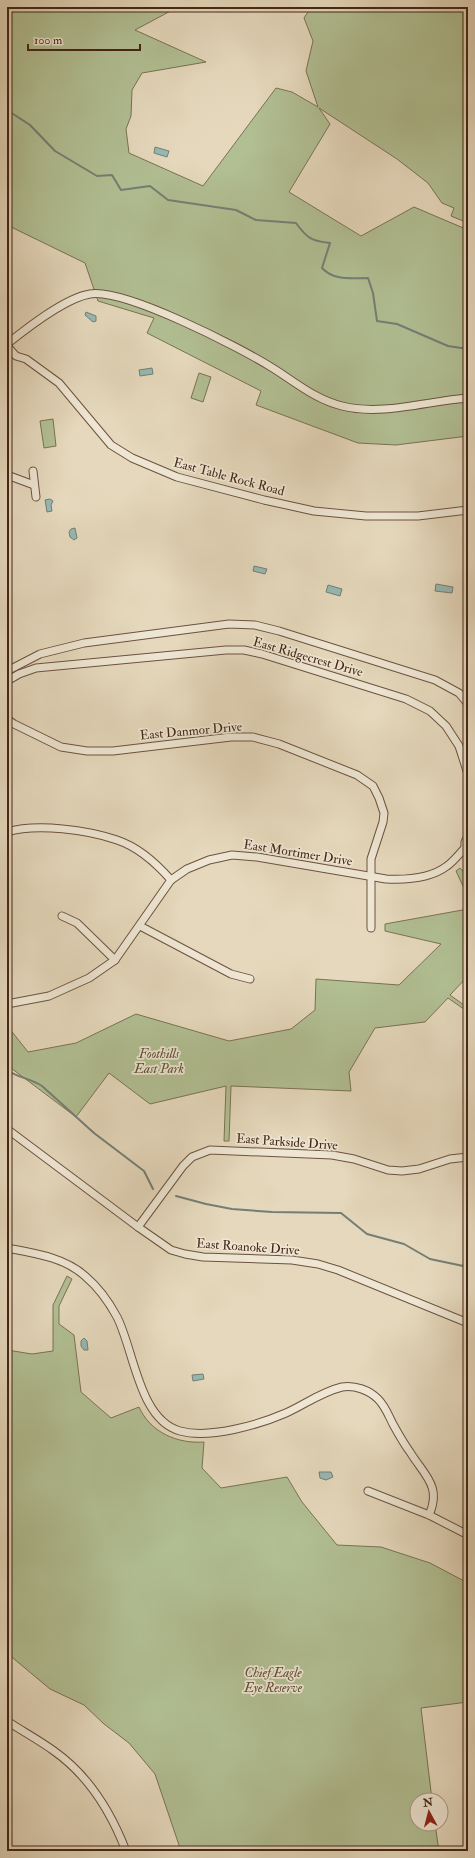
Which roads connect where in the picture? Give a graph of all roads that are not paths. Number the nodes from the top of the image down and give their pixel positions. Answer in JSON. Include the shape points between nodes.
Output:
{"nodes":[{"id":1,"x":7,"y":345,"type":"edge"},
{"id":2,"x":468,"y":398,"type":"edge"},
{"id":3,"x":33,"y":472,"type":"dead end"},
{"id":4,"x":7,"y":475,"type":"edge"},
{"id":5,"x":34,"y":484,"type":"junction"},
{"id":6,"x":36,"y":497,"type":"dead end"},
{"id":7,"x":468,"y":510,"type":"edge"},
{"id":8,"x":7,"y":671,"type":"edge"},
{"id":9,"x":7,"y":681,"type":"edge"},
{"id":10,"x":468,"y":704,"type":"edge"},
{"id":11,"x":7,"y":719,"type":"edge"},
{"id":12,"x":468,"y":774,"type":"edge"},
{"id":13,"x":7,"y":832,"type":"edge"},
{"id":14,"x":468,"y":836,"type":"edge"},
{"id":15,"x":467,"y":848,"type":"edge"},
{"id":16,"x":372,"y":877,"type":"junction"},
{"id":17,"x":171,"y":880,"type":"junction"},
{"id":18,"x":62,"y":916,"type":"dead end"},
{"id":19,"x":140,"y":926,"type":"junction"},
{"id":20,"x":371,"y":928,"type":"dead end"},
{"id":21,"x":115,"y":960,"type":"junction"},
{"id":22,"x":250,"y":979,"type":"dead end"},
{"id":23,"x":7,"y":1004,"type":"edge"},
{"id":24,"x":7,"y":1129,"type":"edge"},
{"id":25,"x":468,"y":1157,"type":"edge"},
{"id":26,"x":138,"y":1228,"type":"junction"},
{"id":27,"x":7,"y":1248,"type":"edge"},
{"id":28,"x":468,"y":1323,"type":"edge"},
{"id":29,"x":368,"y":1491,"type":"dead end"},
{"id":30,"x":429,"y":1515,"type":"junction"},
{"id":31,"x":468,"y":1535,"type":"edge"},
{"id":32,"x":7,"y":1721,"type":"edge"},
{"id":33,"x":7,"y":1848,"type":"edge"},
{"id":34,"x":10,"y":1851,"type":"edge"},
{"id":35,"x":126,"y":1851,"type":"edge"}],
"edges":[{"from":1,"to":2,"type":"street","via":[[70,302],[90,294],[101,293],[164,313],[248,353],[322,400],[362,409],[385,409]]},
{"from":1,"to":7,"type":"street","name":"East Table Rock Road","via":[[16,356],[26,359],[59,383],[111,445],[132,458],[177,478],[314,511],[366,516],[418,516]]},
{"from":3,"to":5,"type":"street"},
{"from":4,"to":5,"type":"street"},
{"from":5,"to":6,"type":"street"},
{"from":8,"to":10,"type":"street","name":"East Ridgecrest Drive","via":[[40,654],[84,643],[229,624],[254,625],[435,680],[459,693]]},
{"from":9,"to":12,"type":"street","name":"East Ridgecrest Drive","via":[[36,668],[244,650],[406,698],[430,711],[446,726],[459,746]]},
{"from":11,"to":16,"type":"street","name":"East Danmor Drive","via":[[61,747],[87,751],[113,751],[231,737],[253,737],[279,744],[357,775],[373,786],[384,813],[371,859]]},
{"from":13,"to":17,"type":"street","via":[[38,827],[118,840],[142,854]]},
{"from":14,"to":15,"type":"street","via":[[465,842]]},
{"from":15,"to":16,"type":"street","name":"East Mortimer Drive","via":[[446,867],[427,876],[405,880]]},
{"from":16,"to":17,"type":"street","name":"East Mortimer Drive","via":[[232,855],[209,860],[187,869]]},
{"from":16,"to":20,"type":"street","name":"East Danmor Drive"},
{"from":17,"to":19,"type":"street","name":"East Mortimer Drive"},
{"from":18,"to":21,"type":"street","via":[[77,923]]},
{"from":19,"to":21,"type":"street","name":"East Mortimer Drive"},
{"from":19,"to":22,"type":"street","via":[[231,974]]},
{"from":21,"to":23,"type":"street","name":"East Mortimer Drive","via":[[90,978],[49,996]]},
{"from":24,"to":26,"type":"street","name":"East Roanoke Drive"},
{"from":25,"to":26,"type":"street","name":"East Parkside Drive","via":[[402,1171],[388,1170],[332,1155],[210,1150],[192,1157],[183,1166]]},
{"from":26,"to":28,"type":"street","name":"East Roanoke Drive","via":[[170,1250],[186,1254],[203,1257],[292,1260],[318,1264]]},
{"from":27,"to":30,"type":"street","via":[[47,1256],[75,1269],[104,1296],[126,1336],[146,1400],[165,1424],[179,1431],[196,1434],[220,1432],[258,1423],[285,1414],[343,1387],[358,1387],[369,1392],[386,1408],[411,1454],[428,1477],[435,1497]]},
{"from":29,"to":30,"type":"street"},
{"from":30,"to":31,"type":"street"},
{"from":32,"to":35,"type":"street","via":[[54,1751],[76,1771],[102,1801],[117,1827]]},
{"from":33,"to":34,"type":"street"}]}
